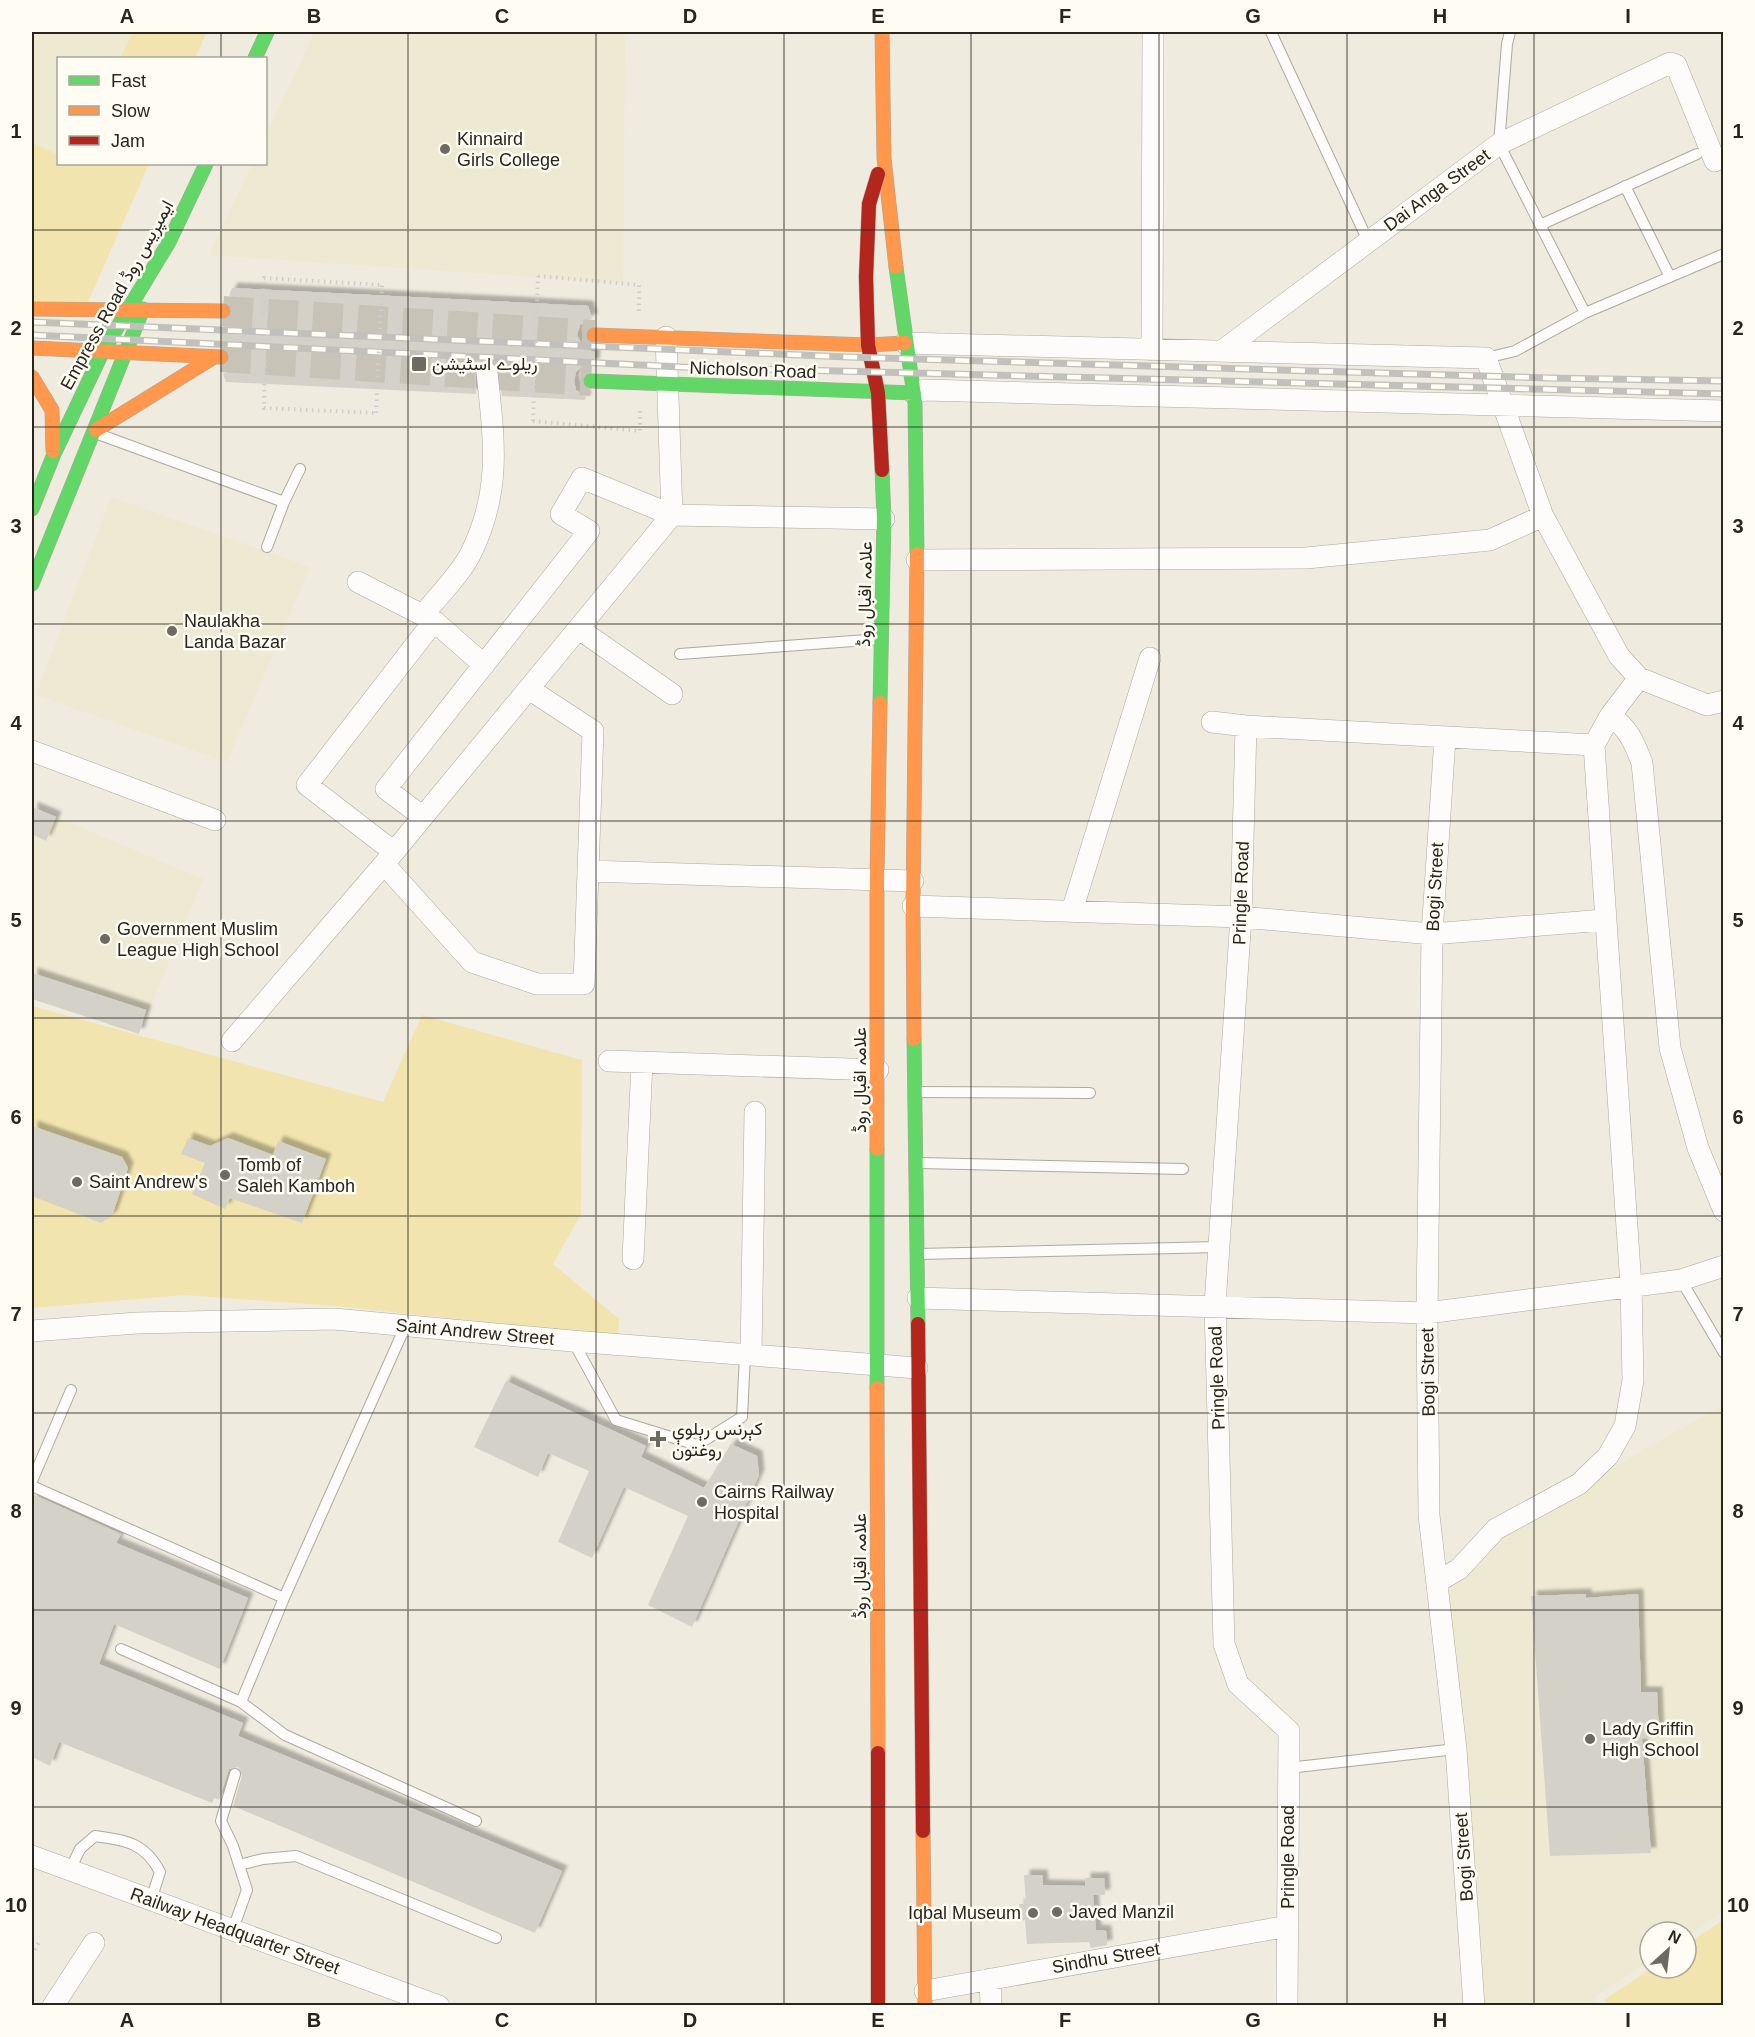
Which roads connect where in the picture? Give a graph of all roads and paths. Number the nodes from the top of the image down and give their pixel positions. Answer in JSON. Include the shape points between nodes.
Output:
{"nodes":[{"id":1,"x":267,"y":32,"type":"edge"},
{"id":2,"x":882,"y":32,"type":"edge"},
{"id":3,"x":1153,"y":32,"type":"edge"},
{"id":4,"x":1271,"y":32,"type":"edge"},
{"id":5,"x":1510,"y":32,"type":"edge"},
{"id":6,"x":255,"y":57,"type":"edge"},
{"id":7,"x":1499,"y":144,"type":"junction"},
{"id":8,"x":884,"y":158,"type":"junction"},
{"id":9,"x":1706,"y":158,"type":"joint"},
{"id":10,"x":206,"y":165,"type":"edge"},
{"id":11,"x":1625,"y":186,"type":"junction"},
{"id":12,"x":1540,"y":225,"type":"junction"},
{"id":13,"x":1368,"y":241,"type":"junction"},
{"id":14,"x":1724,"y":254,"type":"edge"},
{"id":15,"x":1670,"y":277,"type":"junction"},
{"id":16,"x":32,"y":309,"type":"edge"},
{"id":17,"x":143,"y":309,"type":"junction"},
{"id":18,"x":126,"y":311,"type":"junction"},
{"id":19,"x":223,"y":311,"type":"tunnel mouth"},
{"id":20,"x":1585,"y":313,"type":"junction"},
{"id":21,"x":262,"y":314,"type":"dead end"},
{"id":22,"x":594,"y":335,"type":"tunnel mouth"},
{"id":23,"x":639,"y":336,"type":"junction"},
{"id":24,"x":666,"y":337,"type":"junction"},
{"id":25,"x":905,"y":344,"type":"junction"},
{"id":26,"x":868,"y":345,"type":"junction"},
{"id":27,"x":32,"y":348,"type":"edge"},
{"id":28,"x":1152,"y":350,"type":"junction"},
{"id":29,"x":103,"y":351,"type":"junction"},
{"id":30,"x":1222,"y":351,"type":"junction"},
{"id":31,"x":127,"y":353,"type":"junction"},
{"id":32,"x":1486,"y":358,"type":"junction"},
{"id":33,"x":265,"y":360,"type":"dead end"},
{"id":34,"x":488,"y":373,"type":"dead end"},
{"id":35,"x":32,"y":377,"type":"edge"},
{"id":36,"x":591,"y":381,"type":"tunnel mouth"},
{"id":37,"x":640,"y":384,"type":"junction"},
{"id":38,"x":666,"y":385,"type":"junction"},
{"id":39,"x":878,"y":393,"type":"junction"},
{"id":40,"x":914,"y":393,"type":"junction"},
{"id":41,"x":1502,"y":404,"type":"junction"},
{"id":42,"x":1724,"y":411,"type":"edge"},
{"id":43,"x":96,"y":432,"type":"junction"},
{"id":44,"x":54,"y":454,"type":"junction"},
{"id":45,"x":300,"y":469,"type":"dead end"},
{"id":46,"x":284,"y":502,"type":"junction"},
{"id":47,"x":32,"y":509,"type":"edge"},
{"id":48,"x":672,"y":515,"type":"junction"},
{"id":49,"x":1544,"y":516,"type":"junction"},
{"id":50,"x":884,"y":519,"type":"junction"},
{"id":51,"x":267,"y":547,"type":"dead end"},
{"id":52,"x":917,"y":560,"type":"junction"},
{"id":53,"x":358,"y":582,"type":"dead end"},
{"id":54,"x":32,"y":584,"type":"edge"},
{"id":55,"x":429,"y":618,"type":"junction"},
{"id":56,"x":579,"y":628,"type":"junction"},
{"id":57,"x":883,"y":639,"type":"junction"},
{"id":58,"x":680,"y":654,"type":"dead end"},
{"id":59,"x":1150,"y":658,"type":"dead end"},
{"id":60,"x":484,"y":664,"type":"junction"},
{"id":61,"x":1639,"y":678,"type":"junction"},
{"id":62,"x":529,"y":689,"type":"junction"},
{"id":63,"x":672,"y":694,"type":"dead end"},
{"id":64,"x":1724,"y":701,"type":"edge"},
{"id":65,"x":1610,"y":716,"type":"junction"},
{"id":66,"x":1212,"y":722,"type":"dead end"},
{"id":67,"x":1246,"y":726,"type":"junction"},
{"id":68,"x":1445,"y":738,"type":"junction"},
{"id":69,"x":1594,"y":745,"type":"junction"},
{"id":70,"x":32,"y":751,"type":"edge"},
{"id":71,"x":423,"y":817,"type":"junction"},
{"id":72,"x":215,"y":820,"type":"dead end"},
{"id":73,"x":389,"y":858,"type":"junction"},
{"id":74,"x":588,"y":871,"type":"junction"},
{"id":75,"x":877,"y":879,"type":"junction"},
{"id":76,"x":913,"y":881,"type":"junction"},
{"id":77,"x":913,"y":906,"type":"junction"},
{"id":78,"x":1072,"y":911,"type":"junction"},
{"id":79,"x":1241,"y":917,"type":"junction"},
{"id":80,"x":1604,"y":920,"type":"junction"},
{"id":81,"x":1432,"y":934,"type":"junction"},
{"id":82,"x":232,"y":1041,"type":"dead end"},
{"id":83,"x":609,"y":1061,"type":"dead end"},
{"id":84,"x":642,"y":1062,"type":"junction"},
{"id":85,"x":878,"y":1070,"type":"junction"},
{"id":86,"x":915,"y":1092,"type":"junction"},
{"id":87,"x":1090,"y":1093,"type":"dead end"},
{"id":88,"x":754,"y":1112,"type":"dead end"},
{"id":89,"x":915,"y":1163,"type":"junction"},
{"id":90,"x":1183,"y":1169,"type":"dead end"},
{"id":91,"x":1724,"y":1211,"type":"edge"},
{"id":92,"x":1218,"y":1248,"type":"junction"},
{"id":93,"x":916,"y":1254,"type":"junction"},
{"id":94,"x":633,"y":1259,"type":"dead end"},
{"id":95,"x":1724,"y":1266,"type":"edge"},
{"id":96,"x":1682,"y":1280,"type":"junction"},
{"id":97,"x":1631,"y":1286,"type":"junction"},
{"id":98,"x":918,"y":1298,"type":"junction"},
{"id":99,"x":1215,"y":1305,"type":"junction"},
{"id":100,"x":1426,"y":1313,"type":"junction"},
{"id":101,"x":405,"y":1327,"type":"junction"},
{"id":102,"x":32,"y":1331,"type":"edge"},
{"id":103,"x":572,"y":1341,"type":"junction"},
{"id":104,"x":1724,"y":1353,"type":"edge"},
{"id":105,"x":748,"y":1354,"type":"junction"},
{"id":106,"x":878,"y":1364,"type":"junction"},
{"id":107,"x":917,"y":1368,"type":"junction"},
{"id":108,"x":71,"y":1390,"type":"dead end"},
{"id":109,"x":32,"y":1481,"type":"edge"},
{"id":110,"x":32,"y":1486,"type":"edge"},
{"id":111,"x":1437,"y":1582,"type":"junction"},
{"id":112,"x":284,"y":1598,"type":"junction"},
{"id":113,"x":121,"y":1649,"type":"dead end"},
{"id":114,"x":241,"y":1702,"type":"junction"},
{"id":115,"x":1456,"y":1749,"type":"junction"},
{"id":116,"x":1288,"y":1768,"type":"junction"},
{"id":117,"x":235,"y":1774,"type":"dead end"},
{"id":118,"x":476,"y":1821,"type":"dead end"},
{"id":119,"x":32,"y":1856,"type":"edge"},
{"id":120,"x":239,"y":1865,"type":"junction"},
{"id":121,"x":70,"y":1870,"type":"junction"},
{"id":122,"x":151,"y":1900,"type":"junction"},
{"id":123,"x":1288,"y":1926,"type":"junction"},
{"id":124,"x":233,"y":1929,"type":"junction"},
{"id":125,"x":496,"y":1938,"type":"dead end"},
{"id":126,"x":39,"y":1942,"type":"dead end"},
{"id":127,"x":94,"y":1943,"type":"dead end"},
{"id":128,"x":32,"y":1955,"type":"edge"},
{"id":129,"x":990,"y":1979,"type":"junction"},
{"id":130,"x":925,"y":1998,"type":"edge"},
{"id":131,"x":53,"y":2006,"type":"edge"},
{"id":132,"x":439,"y":2006,"type":"edge"},
{"id":133,"x":878,"y":2006,"type":"edge"},
{"id":134,"x":991,"y":2006,"type":"edge"},
{"id":135,"x":1287,"y":2006,"type":"edge"},
{"id":136,"x":1474,"y":2006,"type":"edge"}],
"edges":[{"from":1,"to":6,"type":"main road"},
{"from":2,"to":8,"type":"main road","name":"علامہ اقبال روڈ"},
{"from":3,"to":28,"type":"street"},
{"from":4,"to":13,"type":"lane"},
{"from":5,"to":7,"type":"lane"},
{"from":7,"to":9,"type":"street","name":"Dai Anga Street","via":[[1673,64]]},
{"from":7,"to":12,"type":"lane"},
{"from":7,"to":13,"type":"street","name":"Dai Anga Street"},
{"from":8,"to":25,"type":"main road","name":"علامہ اقبال روڈ"},
{"from":8,"to":26,"type":"main road","name":"علامہ اقبال روڈ","via":[[869,204]]},
{"from":9,"to":11,"type":"lane"},
{"from":10,"to":18,"type":"main road","name":"Empress Road ایمپریس روڈ","via":[[169,242]]},
{"from":11,"to":12,"type":"lane"},
{"from":11,"to":15,"type":"lane"},
{"from":12,"to":20,"type":"lane"},
{"from":13,"to":30,"type":"street","name":"Dai Anga Street"},
{"from":14,"to":15,"type":"lane"},
{"from":15,"to":20,"type":"lane"},
{"from":16,"to":18,"type":"main road"},
{"from":17,"to":18,"type":"main road"},
{"from":17,"to":19,"type":"main road"},
{"from":17,"to":31,"type":"main road","name":"Empress Road ایمپریس روڈ"},
{"from":18,"to":29,"type":"main road","name":"Empress Road ایمپریس روڈ"},
{"from":20,"to":32,"type":"lane","via":[[1515,351]]},
{"from":21,"to":33,"type":"path","bridge":true,"via":[[264,278],[382,285],[376,413],[264,408]]},
{"from":22,"to":23,"type":"main road","name":"Nicholson Road"},
{"from":23,"to":24,"type":"main road","name":"Nicholson Road"},
{"from":23,"to":37,"type":"path","bridge":true,"via":[[639,285],[538,276],[533,422],[640,432]]},
{"from":24,"to":26,"type":"main road","name":"Nicholson Road"},
{"from":24,"to":38,"type":"street"},
{"from":25,"to":26,"type":"main road","name":"Nicholson Road"},
{"from":25,"to":28,"type":"street"},
{"from":25,"to":40,"type":"main road","name":"علامہ اقبال روڈ"},
{"from":26,"to":39,"type":"main road","name":"علامہ اقبال روڈ"},
{"from":27,"to":29,"type":"main road"},
{"from":28,"to":30,"type":"street"},
{"from":29,"to":31,"type":"main road"},
{"from":29,"to":44,"type":"main road","name":"Empress Road ایمپریس روڈ"},
{"from":30,"to":32,"type":"street"},
{"from":31,"to":43,"type":"main road","name":"Empress Road ایمپریس روڈ"},
{"from":31,"to":43,"type":"main road","via":[[217,357]]},
{"from":32,"to":41,"type":"street"},
{"from":34,"to":55,"type":"street","via":[[496,454],[488,506],[470,554]]},
{"from":35,"to":44,"type":"main road","via":[[52,410]]},
{"from":36,"to":37,"type":"main road","name":"Nicholson Road"},
{"from":37,"to":38,"type":"main road","name":"Nicholson Road"},
{"from":38,"to":39,"type":"main road","name":"Nicholson Road"},
{"from":38,"to":48,"type":"street"},
{"from":39,"to":40,"type":"main road","name":"Nicholson Road"},
{"from":39,"to":50,"type":"main road","name":"علامہ اقبال روڈ"},
{"from":40,"to":41,"type":"street","via":[[925,390]]},
{"from":40,"to":52,"type":"main road","name":"علامہ اقبال روڈ"},
{"from":41,"to":42,"type":"street"},
{"from":41,"to":49,"type":"street"},
{"from":43,"to":46,"type":"lane"},
{"from":43,"to":54,"type":"main road","name":"Empress Road ایمپریس روڈ"},
{"from":44,"to":47,"type":"main road","name":"Empress Road ایمپریس روڈ"},
{"from":45,"to":46,"type":"lane"},
{"from":46,"to":51,"type":"lane"},
{"from":48,"to":50,"type":"street"},
{"from":48,"to":56,"type":"street"},
{"from":48,"to":60,"type":"street","via":[[582,478],[561,514],[589,531]]},
{"from":49,"to":52,"type":"street","via":[[1490,540],[1306,558]]},
{"from":49,"to":61,"type":"street","via":[[1620,656]]},
{"from":50,"to":57,"type":"main road","name":"علامہ اقبال روڈ"},
{"from":52,"to":76,"type":"main road","name":"علامہ اقبال روڈ"},
{"from":53,"to":55,"type":"street"},
{"from":55,"to":60,"type":"street"},
{"from":55,"to":73,"type":"street","via":[[307,785]]},
{"from":56,"to":62,"type":"street"},
{"from":56,"to":63,"type":"street"},
{"from":57,"to":58,"type":"lane"},
{"from":57,"to":75,"type":"main road","name":"علامہ اقبال روڈ"},
{"from":59,"to":78,"type":"street"},
{"from":60,"to":71,"type":"street","via":[[386,789]]},
{"from":61,"to":64,"type":"street","via":[[1707,705]]},
{"from":61,"to":65,"type":"street"},
{"from":62,"to":71,"type":"street"},
{"from":62,"to":74,"type":"street","via":[[593,731]]},
{"from":65,"to":69,"type":"street"},
{"from":65,"to":91,"type":"street","via":[[1632,739],[1642,763],[1670,1048],[1698,1148]]},
{"from":66,"to":67,"type":"street"},
{"from":67,"to":68,"type":"street"},
{"from":67,"to":79,"type":"street","name":"Pringle Road"},
{"from":68,"to":69,"type":"street"},
{"from":68,"to":81,"type":"street","name":"Bogi Street"},
{"from":69,"to":80,"type":"street"},
{"from":70,"to":72,"type":"street"},
{"from":71,"to":73,"type":"street"},
{"from":73,"to":74,"type":"street","via":[[472,962],[537,984],[584,984]]},
{"from":73,"to":82,"type":"street"},
{"from":74,"to":75,"type":"street"},
{"from":75,"to":76,"type":"street"},
{"from":75,"to":85,"type":"main road","name":"علامہ اقبال روڈ"},
{"from":76,"to":77,"type":"main road","name":"علامہ اقبال روڈ"},
{"from":77,"to":78,"type":"street"},
{"from":77,"to":86,"type":"main road","name":"علامہ اقبال روڈ"},
{"from":78,"to":79,"type":"street"},
{"from":79,"to":81,"type":"street"},
{"from":79,"to":92,"type":"street","name":"Pringle Road"},
{"from":80,"to":81,"type":"street"},
{"from":80,"to":97,"type":"street"},
{"from":81,"to":100,"type":"street","name":"Bogi Street"},
{"from":83,"to":84,"type":"street"},
{"from":84,"to":85,"type":"street"},
{"from":84,"to":94,"type":"street"},
{"from":85,"to":106,"type":"main road","name":"علامہ اقبال روڈ"},
{"from":86,"to":87,"type":"lane"},
{"from":86,"to":89,"type":"main road","name":"علامہ اقبال روڈ"},
{"from":88,"to":105,"type":"street"},
{"from":89,"to":90,"type":"lane"},
{"from":89,"to":93,"type":"main road","name":"علامہ اقبال روڈ"},
{"from":92,"to":93,"type":"lane"},
{"from":92,"to":99,"type":"street","name":"Pringle Road"},
{"from":93,"to":98,"type":"main road","name":"علامہ اقبال روڈ"},
{"from":95,"to":96,"type":"street"},
{"from":96,"to":97,"type":"street"},
{"from":96,"to":104,"type":"lane"},
{"from":97,"to":100,"type":"street"},
{"from":97,"to":111,"type":"street","via":[[1634,1380],[1625,1426],[1608,1456],[1579,1484],[1496,1529],[1459,1569]]},
{"from":98,"to":99,"type":"street"},
{"from":98,"to":107,"type":"main road","name":"علامہ اقبال روڈ"},
{"from":99,"to":100,"type":"street"},
{"from":99,"to":116,"type":"street","name":"Pringle Road","via":[[1224,1644],[1238,1684],[1289,1731]]},
{"from":100,"to":111,"type":"street","name":"Bogi Street","via":[[1429,1515]]},
{"from":101,"to":102,"type":"street","name":"Saint Andrew Street","via":[[334,1318],[136,1323]]},
{"from":101,"to":103,"type":"street","name":"Saint Andrew Street"},
{"from":101,"to":112,"type":"lane"},
{"from":103,"to":105,"type":"street","name":"Saint Andrew Street"},
{"from":103,"to":105,"type":"lane","via":[[612,1417],[697,1445],[742,1417]]},
{"from":105,"to":106,"type":"street","name":"Saint Andrew Street"},
{"from":106,"to":107,"type":"street","name":"Saint Andrew Street"},
{"from":106,"to":133,"type":"main road","name":"علامہ اقبال روڈ"},
{"from":107,"to":130,"type":"main road","name":"علامہ اقبال روڈ"},
{"from":108,"to":109,"type":"lane"},
{"from":110,"to":112,"type":"lane"},
{"from":111,"to":115,"type":"street","name":"Bogi Street"},
{"from":112,"to":114,"type":"lane"},
{"from":113,"to":114,"type":"lane"},
{"from":114,"to":118,"type":"lane","via":[[285,1735]]},
{"from":115,"to":116,"type":"lane"},
{"from":115,"to":136,"type":"street","name":"Bogi Street"},
{"from":116,"to":123,"type":"street","name":"Pringle Road"},
{"from":117,"to":120,"type":"lane","via":[[221,1821]]},
{"from":119,"to":121,"type":"street","name":"Railway Headquarter Street"},
{"from":120,"to":124,"type":"lane","via":[[247,1890]]},
{"from":120,"to":125,"type":"lane","via":[[297,1856]]},
{"from":121,"to":122,"type":"street","name":"Railway Headquarter Street"},
{"from":121,"to":122,"type":"lane","via":[[80,1849],[95,1836],[125,1840],[151,1855],[160,1872]]},
{"from":122,"to":124,"type":"street","name":"Railway Headquarter Street"},
{"from":123,"to":129,"type":"street","name":"Sindhu Street"},
{"from":123,"to":135,"type":"street","name":"Pringle Road"},
{"from":124,"to":132,"type":"street","name":"Railway Headquarter Street"},
{"from":126,"to":128,"type":"path"},
{"from":127,"to":131,"type":"street"},
{"from":129,"to":130,"type":"street","name":"Sindhu Street"},
{"from":129,"to":134,"type":"street"}]}
